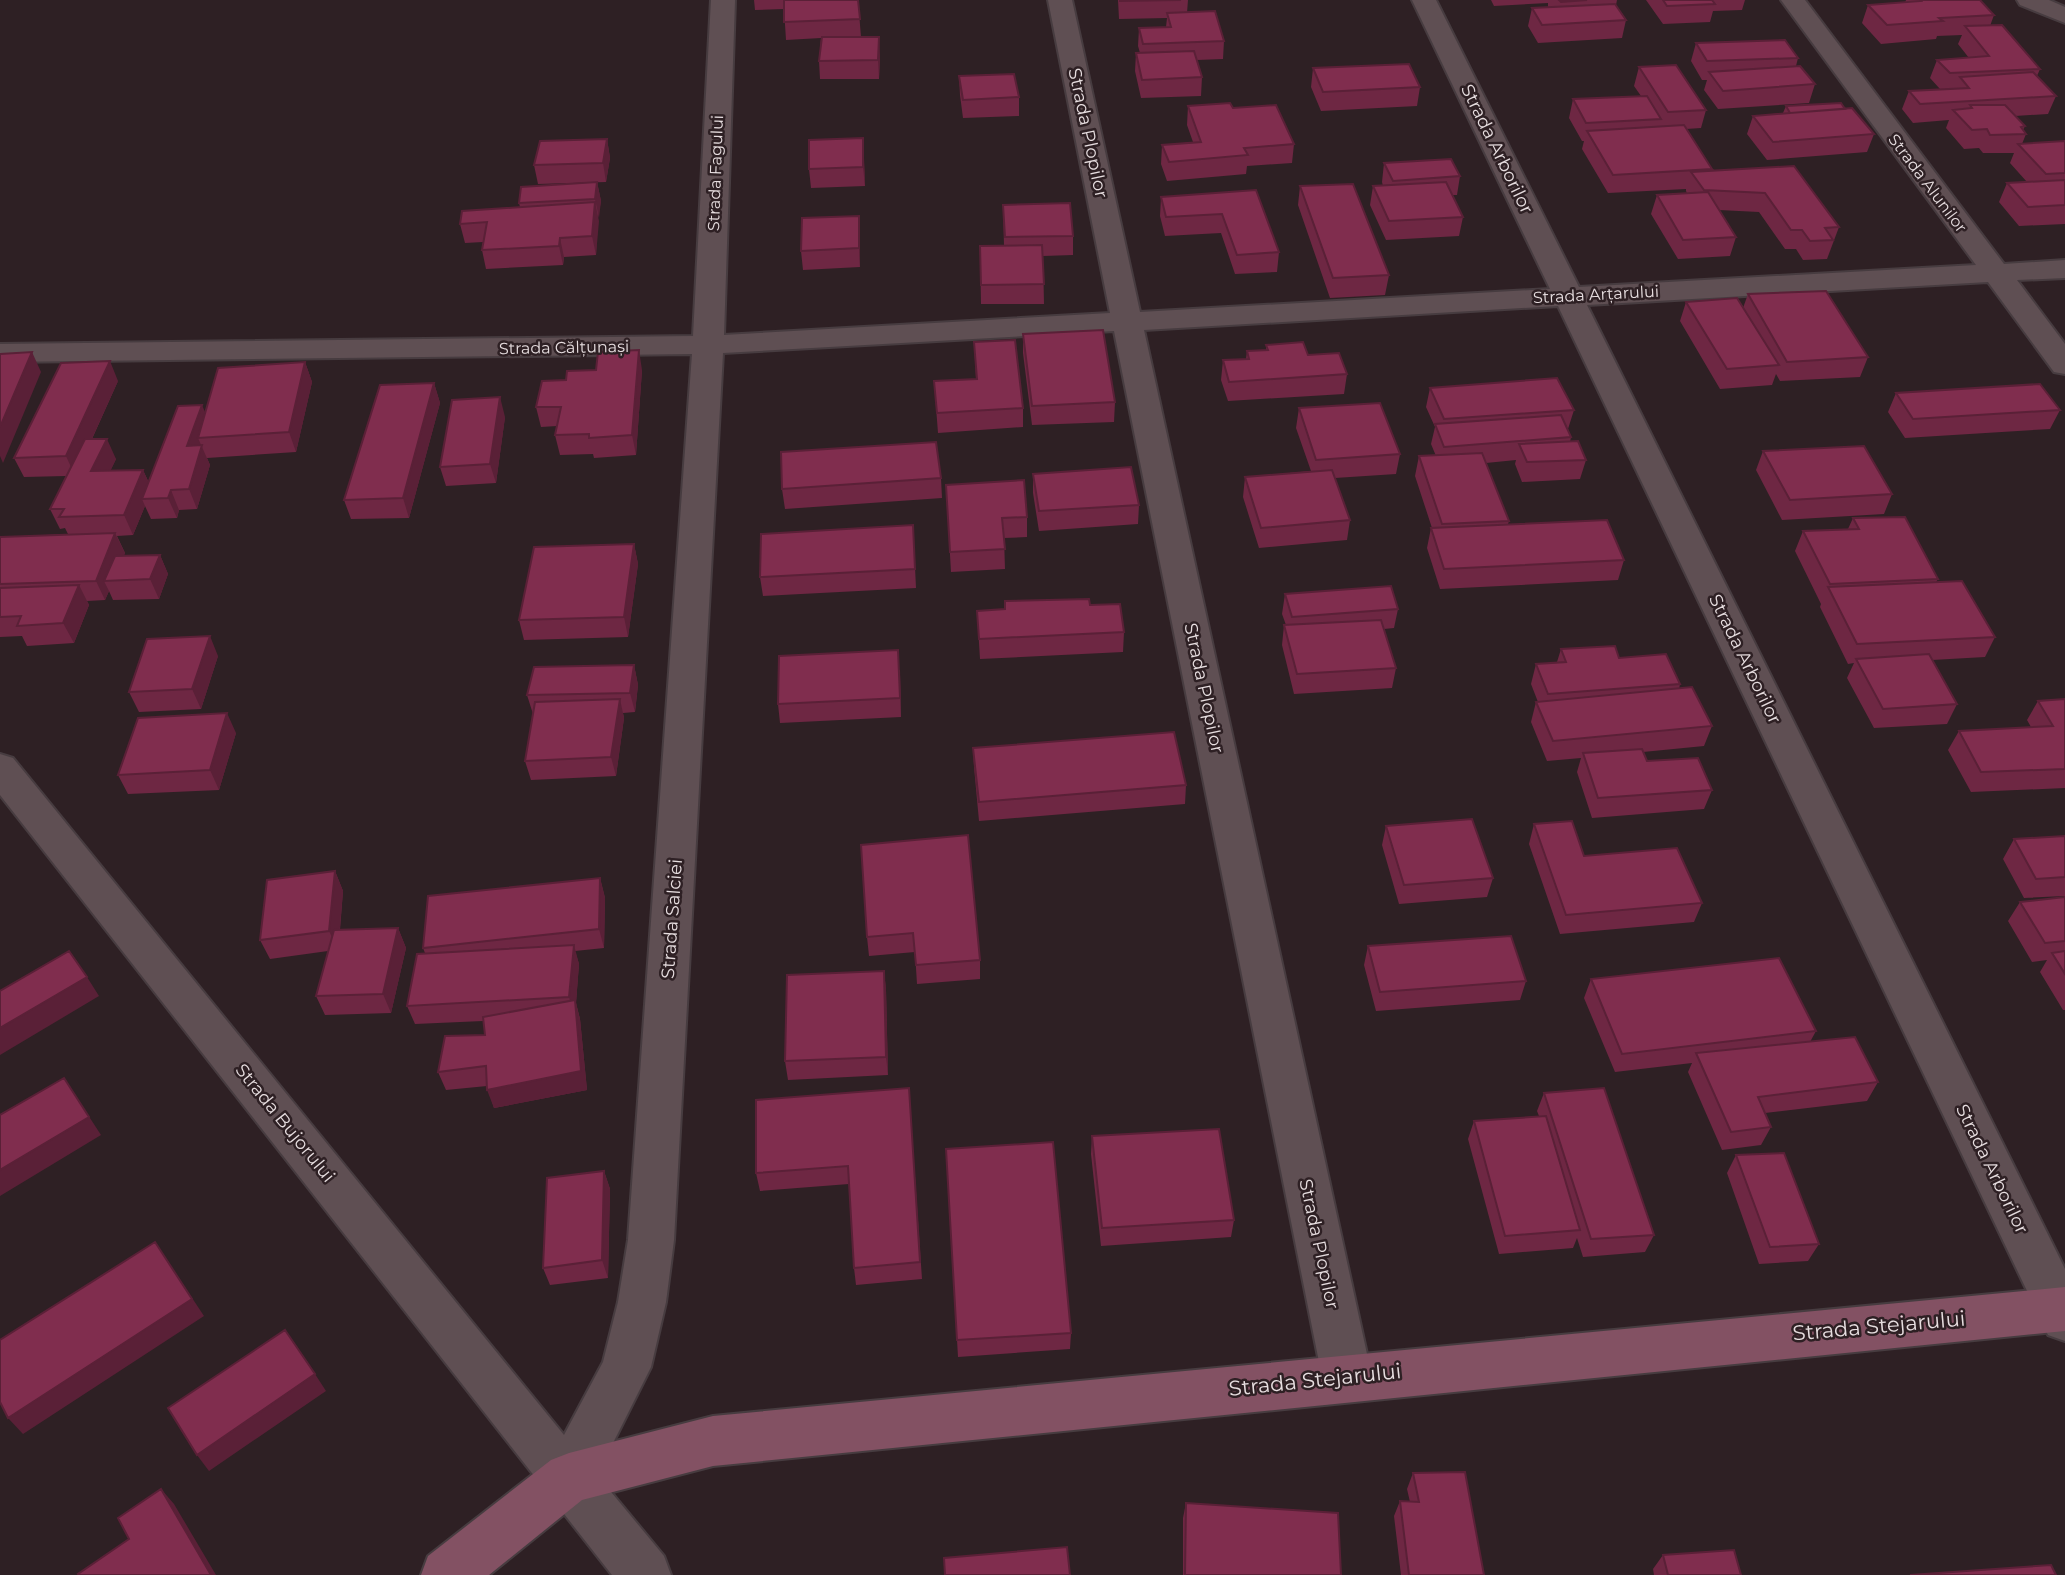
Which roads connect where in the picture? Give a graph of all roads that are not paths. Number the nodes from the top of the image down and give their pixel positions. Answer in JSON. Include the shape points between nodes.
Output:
{"nodes":[{"id":1,"x":723,"y":0,"type":"edge"},
{"id":2,"x":1060,"y":0,"type":"edge"},
{"id":3,"x":1424,"y":0,"type":"edge"},
{"id":4,"x":1793,"y":0,"type":"edge"},
{"id":5,"x":2029,"y":0,"type":"edge"},
{"id":6,"x":2065,"y":16,"type":"edge"},
{"id":7,"x":2065,"y":269,"type":"edge"},
{"id":8,"x":1995,"y":273,"type":"junction"},
{"id":9,"x":1569,"y":296,"type":"junction"},
{"id":10,"x":1128,"y":320,"type":"junction"},
{"id":11,"x":708,"y":345,"type":"junction"},
{"id":12,"x":0,"y":354,"type":"edge"},
{"id":13,"x":2065,"y":365,"type":"edge"},
{"id":14,"x":0,"y":768,"type":"edge"},
{"id":15,"x":2063,"y":1312,"type":"edge"},
{"id":16,"x":1347,"y":1377,"type":"junction"},
{"id":17,"x":569,"y":1478,"type":"junction"},
{"id":18,"x":447,"y":1575,"type":"edge"},
{"id":19,"x":645,"y":1575,"type":"edge"}],
"edges":[{"from":1,"to":11,"type":"street","name":"Strada Fagului"},
{"from":2,"to":10,"type":"street","name":"Strada Plopilor"},
{"from":3,"to":9,"type":"street","name":"Strada Arborilor"},
{"from":4,"to":8,"type":"street","name":"Strada Alunilor"},
{"from":5,"to":6,"type":"street"},
{"from":7,"to":8,"type":"street","name":"Strada Arțarului"},
{"from":8,"to":9,"type":"street","name":"Strada Arțarului"},
{"from":8,"to":13,"type":"street","name":"Strada Alunilor"},
{"from":9,"to":10,"type":"street","name":"Strada Arțarului"},
{"from":9,"to":15,"type":"street","name":"Strada Arborilor"},
{"from":10,"to":11,"type":"street","name":"Strada Călțunași"},
{"from":10,"to":16,"type":"street","name":"Strada Plopilor"},
{"from":11,"to":12,"type":"street","name":"Strada Călțunași"},
{"from":11,"to":17,"type":"street","name":"Strada Salciei","via":[[651,1240],[626,1367]]},
{"from":14,"to":17,"type":"street","name":"Strada Bujorului"},
{"from":15,"to":16,"type":"street","name":"Strada Stejarului"},
{"from":16,"to":17,"type":"street","name":"Strada Stejarului","via":[[713,1441]]},
{"from":17,"to":18,"type":"street"},
{"from":17,"to":19,"type":"street","name":"Strada Bujorului"}]}
